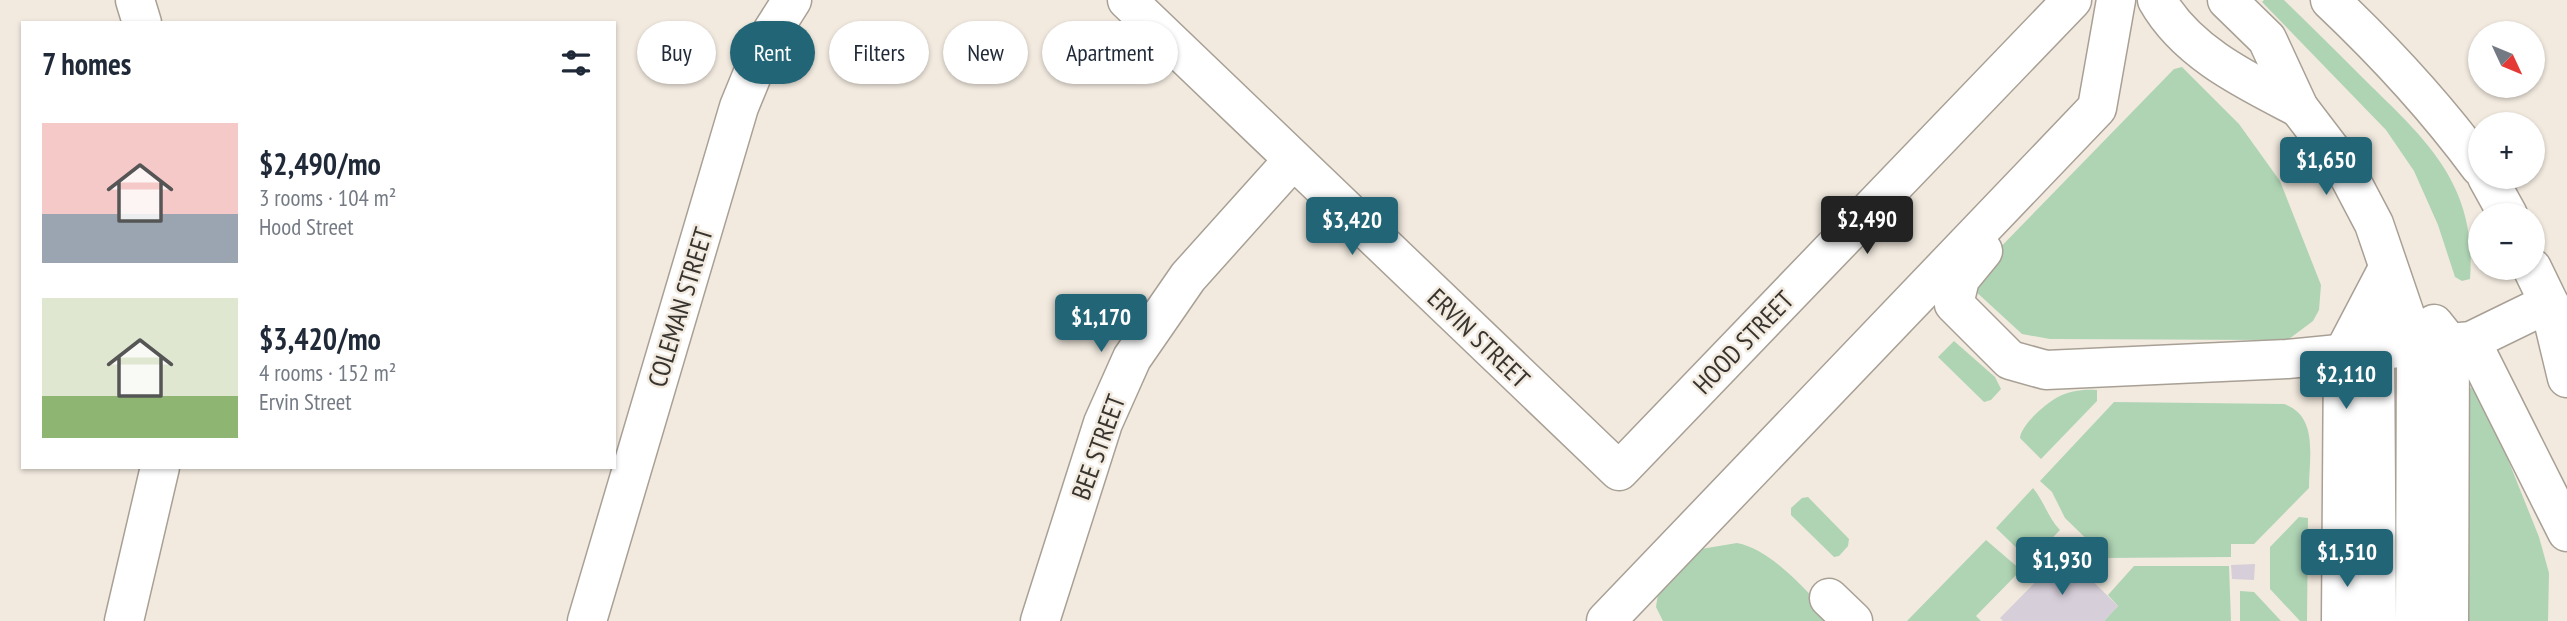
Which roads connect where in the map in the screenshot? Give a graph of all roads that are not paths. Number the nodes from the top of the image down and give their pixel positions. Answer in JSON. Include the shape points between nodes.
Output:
{"nodes":[{"id":1,"x":135,"y":0,"type":"edge"},
{"id":2,"x":792,"y":0,"type":"edge"},
{"id":3,"x":1127,"y":0,"type":"edge"},
{"id":4,"x":2072,"y":0,"type":"edge"},
{"id":5,"x":2116,"y":0,"type":"edge"},
{"id":6,"x":2157,"y":0,"type":"edge"},
{"id":7,"x":2227,"y":0,"type":"edge"},
{"id":8,"x":2330,"y":0,"type":"edge"},
{"id":9,"x":141,"y":21,"type":"edge"},
{"id":10,"x":2300,"y":108,"type":"junction"},
{"id":11,"x":2468,"y":150,"type":"edge"},
{"id":12,"x":1293,"y":160,"type":"junction"},
{"id":13,"x":1997,"y":213,"type":"junction"},
{"id":14,"x":2388,"y":270,"type":"junction"},
{"id":15,"x":2538,"y":280,"type":"edge"},
{"id":16,"x":2549,"y":303,"type":"junction"},
{"id":17,"x":2446,"y":344,"type":"junction"},
{"id":18,"x":2359,"y":352,"type":"junction"},
{"id":19,"x":2567,"y":378,"type":"edge"},
{"id":20,"x":160,"y":469,"type":"edge"},
{"id":21,"x":1619,"y":471,"type":"joint"},
{"id":22,"x":2567,"y":531,"type":"edge"},
{"id":23,"x":124,"y":621,"type":"edge"},
{"id":24,"x":587,"y":621,"type":"edge"},
{"id":25,"x":1040,"y":621,"type":"edge"},
{"id":26,"x":1606,"y":621,"type":"edge"},
{"id":27,"x":2341,"y":621,"type":"edge"},
{"id":28,"x":2376,"y":621,"type":"edge"},
{"id":29,"x":2415,"y":621,"type":"edge"},
{"id":30,"x":2449,"y":621,"type":"edge"}],
"edges":[{"from":1,"to":9,"type":"street"},
{"from":2,"to":24,"type":"street","name":"COLEMAN STREET","via":[[766,41],[739,107]]},
{"from":3,"to":12,"type":"street","name":"ERVIN STREET"},
{"from":4,"to":21,"type":"street","name":"HOOD STREET"},
{"from":5,"to":13,"type":"street","via":[[2097,108]]},
{"from":6,"to":10,"type":"street","via":[[2166,16],[2230,73]]},
{"from":7,"to":10,"type":"street","via":[[2267,39]]},
{"from":8,"to":11,"type":"street","via":[[2380,47]]},
{"from":10,"to":14,"type":"street","via":[[2344,167],[2374,224]]},
{"from":12,"to":21,"type":"street","name":"ERVIN STREET"},
{"from":12,"to":25,"type":"street","name":"BEE STREET","via":[[1188,278],[1132,358],[1103,423]]},
{"from":13,"to":18,"type":"street","via":[[1986,249],[1960,279],[1954,304],[2010,360],[2046,370]]},
{"from":13,"to":26,"type":"street"},
{"from":14,"to":17,"type":"street"},
{"from":14,"to":18,"type":"street"},
{"from":15,"to":16,"type":"street"},
{"from":16,"to":17,"type":"street"},
{"from":16,"to":19,"type":"street"},
{"from":17,"to":18,"type":"street"},
{"from":17,"to":22,"type":"street"},
{"from":17,"to":29,"type":"street"},
{"from":17,"to":30,"type":"street"},
{"from":18,"to":27,"type":"street"},
{"from":18,"to":28,"type":"street"},
{"from":20,"to":23,"type":"street"}]}
